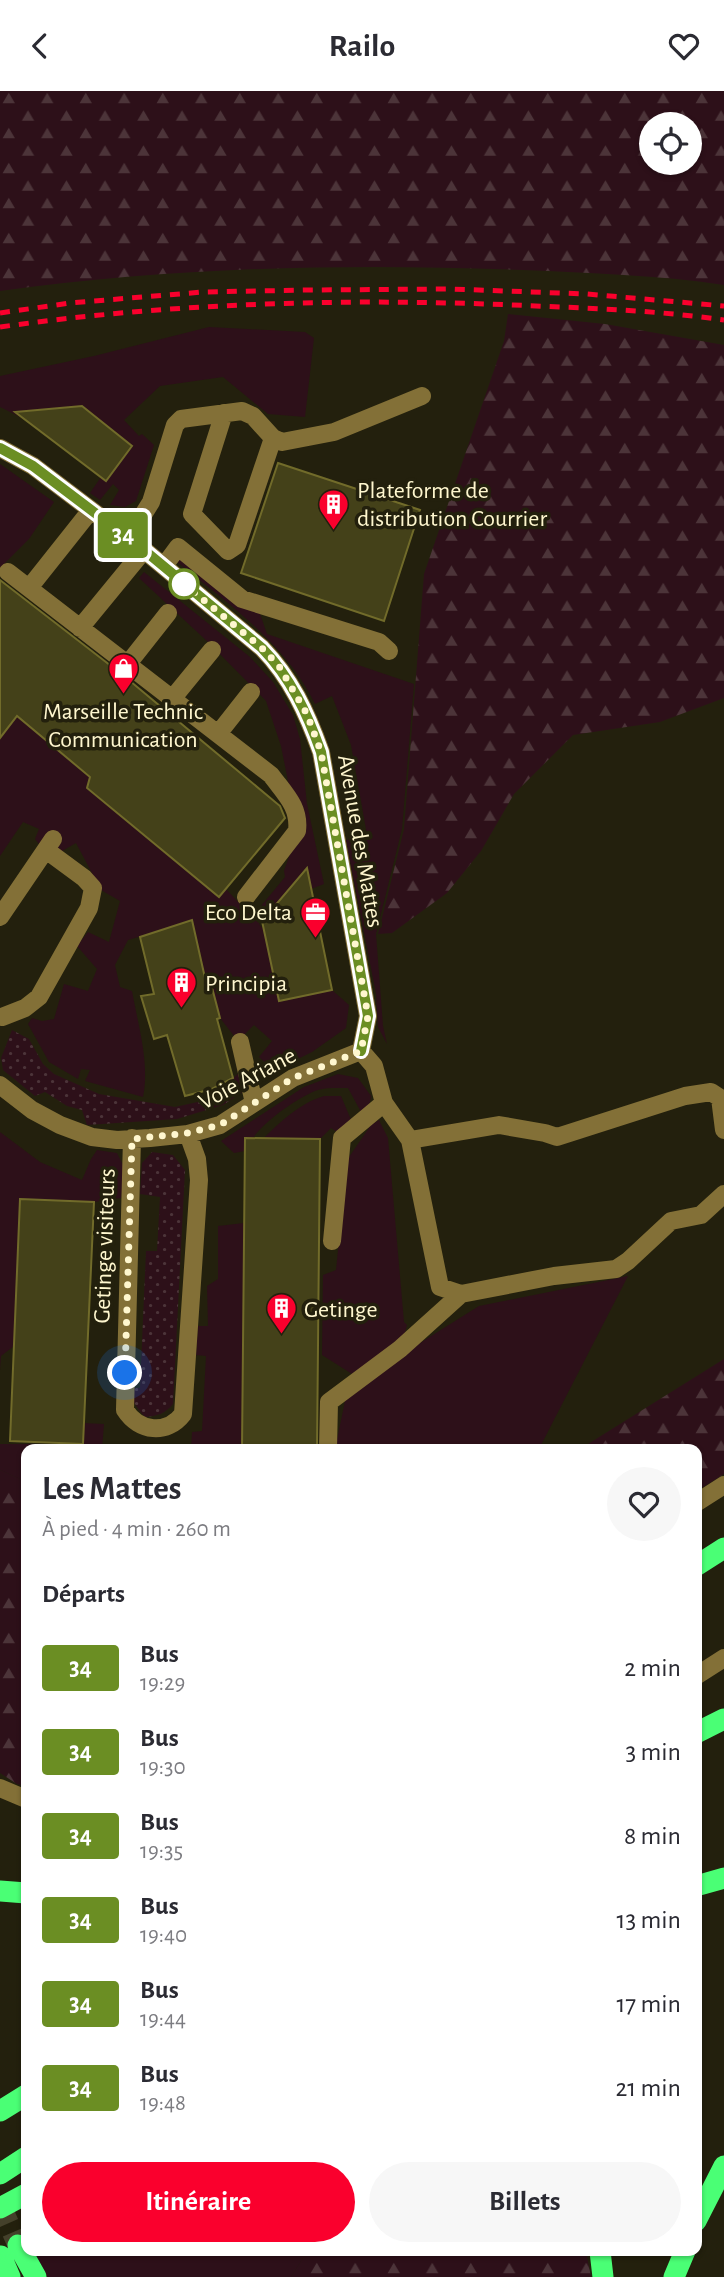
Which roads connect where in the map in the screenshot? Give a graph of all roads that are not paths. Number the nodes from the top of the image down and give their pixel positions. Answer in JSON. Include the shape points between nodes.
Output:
{"nodes":[{"id":1,"x":422,"y":396,"type":"dead end"},
{"id":2,"x":224,"y":413,"type":"junction"},
{"id":3,"x":273,"y":438,"type":"junction"},
{"id":4,"x":0,"y":448,"type":"edge"},
{"id":5,"x":91,"y":510,"type":"junction"},
{"id":6,"x":128,"y":539,"type":"junction"},
{"id":7,"x":144,"y":550,"type":"junction"},
{"id":8,"x":163,"y":566,"type":"junction"},
{"id":9,"x":8,"y":572,"type":"dead end"},
{"id":10,"x":29,"y":588,"type":"junction"},
{"id":11,"x":168,"y":613,"type":"dead end"},
{"id":12,"x":80,"y":628,"type":"junction"},
{"id":13,"x":212,"y":650,"type":"dead end"},
{"id":14,"x":389,"y":651,"type":"dead end"},
{"id":15,"x":127,"y":665,"type":"junction"},
{"id":16,"x":251,"y":692,"type":"dead end"},
{"id":17,"x":172,"y":699,"type":"junction"},
{"id":18,"x":218,"y":734,"type":"junction"},
{"id":19,"x":246,"y":897,"type":"dead end"},
{"id":20,"x":0,"y":916,"type":"edge"},
{"id":21,"x":1,"y":1017,"type":"edge"},
{"id":22,"x":240,"y":1042,"type":"dead end"},
{"id":23,"x":361,"y":1051,"type":"junction"},
{"id":24,"x":0,"y":1085,"type":"edge"},
{"id":25,"x":254,"y":1103,"type":"junction"},
{"id":26,"x":384,"y":1103,"type":"junction"},
{"id":27,"x":724,"y":1130,"type":"edge"},
{"id":28,"x":188,"y":1133,"type":"junction"},
{"id":29,"x":132,"y":1139,"type":"junction"},
{"id":30,"x":410,"y":1140,"type":"junction"},
{"id":31,"x":724,"y":1194,"type":"edge"},
{"id":32,"x":332,"y":1241,"type":"dead end"},
{"id":33,"x":461,"y":1294,"type":"junction"},
{"id":34,"x":328,"y":1444,"type":"edge"},
{"id":35,"x":724,"y":1485,"type":"edge"},
{"id":36,"x":702,"y":1499,"type":"edge"},
{"id":37,"x":724,"y":1548,"type":"edge"},
{"id":38,"x":702,"y":1562,"type":"edge"},
{"id":39,"x":724,"y":1658,"type":"edge"},
{"id":40,"x":702,"y":1672,"type":"edge"},
{"id":41,"x":724,"y":1719,"type":"edge"},
{"id":42,"x":702,"y":1730,"type":"edge"},
{"id":43,"x":0,"y":1788,"type":"edge"},
{"id":44,"x":21,"y":1797,"type":"edge"},
{"id":45,"x":724,"y":1878,"type":"edge"},
{"id":46,"x":702,"y":1884,"type":"edge"},
{"id":47,"x":0,"y":1891,"type":"edge"},
{"id":48,"x":21,"y":1893,"type":"edge"},
{"id":49,"x":21,"y":2098,"type":"edge"},
{"id":50,"x":0,"y":2111,"type":"edge"},
{"id":51,"x":21,"y":2160,"type":"edge"},
{"id":52,"x":724,"y":2166,"type":"edge"},
{"id":53,"x":0,"y":2174,"type":"edge"},
{"id":54,"x":21,"y":2197,"type":"edge"},
{"id":55,"x":0,"y":2208,"type":"edge"},
{"id":56,"x":702,"y":2209,"type":"edge"},
{"id":57,"x":10,"y":2251,"type":"edge"},
{"id":58,"x":601,"y":2256,"type":"edge"},
{"id":59,"x":683,"y":2256,"type":"edge"},
{"id":60,"x":10,"y":2277,"type":"edge"},
{"id":61,"x":36,"y":2277,"type":"edge"},
{"id":62,"x":603,"y":2277,"type":"edge"},
{"id":63,"x":674,"y":2277,"type":"edge"}],
"edges":[{"from":1,"to":3,"type":"street","via":[[334,432],[282,442]]},
{"from":2,"to":3,"type":"street","via":[[242,411],[253,416]]},
{"from":2,"to":3,"type":"street","via":[[192,514],[228,551],[237,545]]},
{"from":2,"to":6,"type":"street","via":[[181,419],[175,425],[151,502]]},
{"from":4,"to":5,"type":"street","name":"Avenue des Mattes","via":[[33,466]]},
{"from":5,"to":6,"type":"street","name":"Avenue des Mattes"},
{"from":5,"to":10,"type":"street"},
{"from":6,"to":7,"type":"street","name":"Avenue des Mattes"},
{"from":7,"to":8,"type":"street","name":"Avenue des Mattes"},
{"from":7,"to":12,"type":"street"},
{"from":8,"to":14,"type":"street","via":[[178,547],[242,599],[379,642]]},
{"from":8,"to":23,"type":"street","name":"Avenue des Mattes","via":[[262,648],[279,666],[307,714],[321,752],[368,1016]]},
{"from":9,"to":10,"type":"street"},
{"from":10,"to":12,"type":"street"},
{"from":11,"to":15,"type":"street"},
{"from":12,"to":15,"type":"street"},
{"from":13,"to":17,"type":"street"},
{"from":15,"to":17,"type":"street"},
{"from":16,"to":18,"type":"street"},
{"from":17,"to":18,"type":"street"},
{"from":18,"to":19,"type":"street","via":[[271,775],[299,817],[297,831]]},
{"from":20,"to":21,"type":"street","via":[[49,844],[93,888],[89,908],[39,997]]},
{"from":22,"to":25,"type":"street"},
{"from":23,"to":25,"type":"street","name":"Voie Ariane","via":[[293,1078]]},
{"from":23,"to":26,"type":"street","via":[[374,1066]]},
{"from":24,"to":29,"type":"street","name":"Voie Ariane","via":[[60,1125],[92,1137]]},
{"from":25,"to":28,"type":"street","name":"Voie Ariane","via":[[220,1125]]},
{"from":26,"to":30,"type":"street"},
{"from":26,"to":32,"type":"street","via":[[342,1138]]},
{"from":27,"to":30,"type":"street","via":[[720,1098],[711,1092],[557,1137],[499,1125]]},
{"from":28,"to":29,"type":"street","name":"Voie Ariane"},
{"from":28,"to":29,"type":"street","name":"Getinge visiteurs","via":[[199,1180],[183,1414],[172,1425],[156,1429],[137,1423],[125,1410]]},
{"from":30,"to":33,"type":"street","via":[[440,1287]]},
{"from":31,"to":33,"type":"street","via":[[701,1215],[671,1221],[616,1269]]},
{"from":33,"to":34,"type":"street","via":[[400,1349],[329,1402]]},
{"from":35,"to":36,"type":"street"},
{"from":37,"to":38,"type":"highway"},
{"from":39,"to":40,"type":"street"},
{"from":41,"to":42,"type":"highway"},
{"from":43,"to":44,"type":"street"},
{"from":45,"to":46,"type":"highway"},
{"from":47,"to":48,"type":"highway"},
{"from":49,"to":50,"type":"highway"},
{"from":51,"to":53,"type":"highway"},
{"from":52,"to":56,"type":"highway"},
{"from":54,"to":55,"type":"highway"},
{"from":57,"to":60,"type":"highway"},
{"from":57,"to":61,"type":"highway"},
{"from":58,"to":62,"type":"highway"},
{"from":59,"to":63,"type":"highway"}]}
